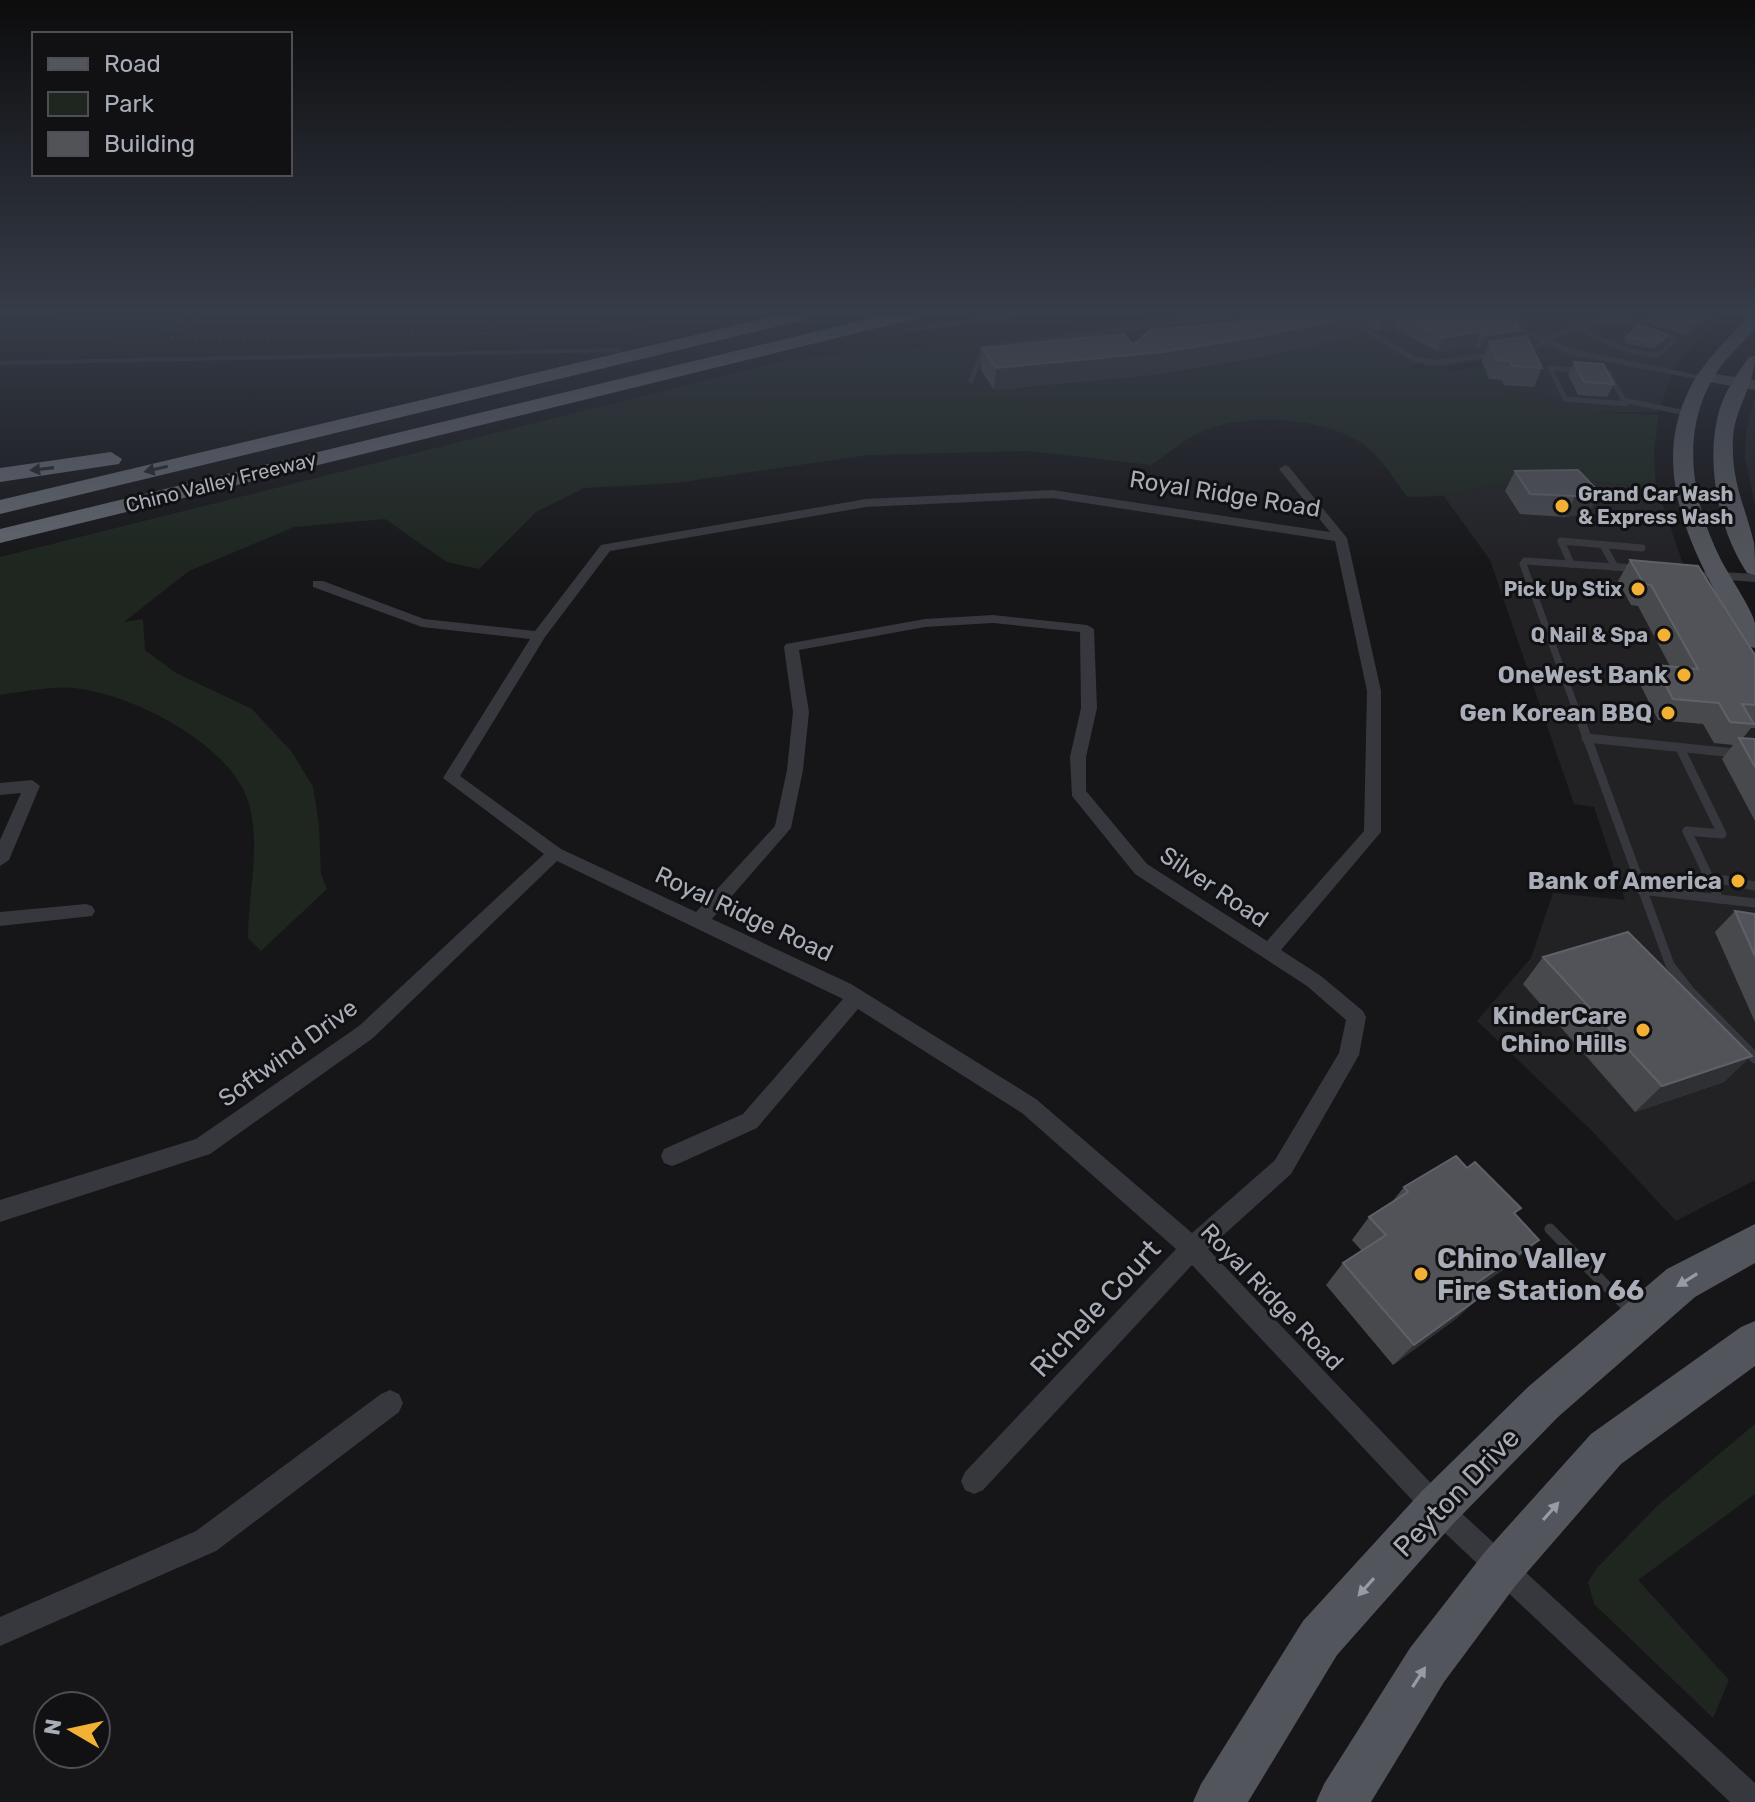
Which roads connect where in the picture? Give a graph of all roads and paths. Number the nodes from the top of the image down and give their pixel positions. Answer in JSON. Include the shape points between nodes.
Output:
{"nodes":[{"id":1,"x":451,"y":399,"type":"edge"},
{"id":2,"x":562,"y":399,"type":"edge"},
{"id":3,"x":1566,"y":399,"type":"edge"},
{"id":4,"x":1692,"y":399,"type":"edge"},
{"id":5,"x":1739,"y":399,"type":"edge"},
{"id":6,"x":1623,"y":400,"type":"joint"},
{"id":7,"x":1686,"y":413,"type":"junction"},
{"id":8,"x":341,"y":425,"type":"junction"},
{"id":9,"x":1285,"y":469,"type":"dead end"},
{"id":10,"x":0,"y":475,"type":"edge"},
{"id":11,"x":0,"y":507,"type":"edge"},
{"id":12,"x":0,"y":538,"type":"edge"},
{"id":13,"x":1341,"y":538,"type":"junction"},
{"id":14,"x":1603,"y":545,"type":"junction"},
{"id":15,"x":1642,"y":548,"type":"dead end"},
{"id":16,"x":1571,"y":564,"type":"junction"},
{"id":17,"x":1615,"y":567,"type":"junction"},
{"id":18,"x":1755,"y":568,"type":"edge"},
{"id":19,"x":1658,"y":571,"type":"edge"},
{"id":20,"x":1686,"y":573,"type":"edge"},
{"id":21,"x":1717,"y":576,"type":"junction"},
{"id":22,"x":1755,"y":578,"type":"edge"},
{"id":23,"x":318,"y":584,"type":"dead end"},
{"id":24,"x":539,"y":636,"type":"junction"},
{"id":25,"x":1755,"y":641,"type":"edge"},
{"id":26,"x":1586,"y":738,"type":"junction"},
{"id":27,"x":1680,"y":748,"type":"junction"},
{"id":28,"x":1755,"y":755,"type":"edge"},
{"id":29,"x":0,"y":789,"type":"edge"},
{"id":30,"x":555,"y":853,"type":"junction"},
{"id":31,"x":0,"y":860,"type":"edge"},
{"id":32,"x":1709,"y":877,"type":"junction"},
{"id":33,"x":1755,"y":886,"type":"edge"},
{"id":34,"x":1641,"y":890,"type":"junction"},
{"id":35,"x":1719,"y":899,"type":"junction"},
{"id":36,"x":1755,"y":903,"type":"edge"},
{"id":37,"x":86,"y":911,"type":"dead end"},
{"id":38,"x":0,"y":919,"type":"edge"},
{"id":39,"x":699,"y":921,"type":"junction"},
{"id":40,"x":1268,"y":952,"type":"junction"},
{"id":41,"x":856,"y":998,"type":"junction"},
{"id":42,"x":1356,"y":1017,"type":"joint"},
{"id":43,"x":1755,"y":1058,"type":"edge"},
{"id":44,"x":672,"y":1156,"type":"dead end"},
{"id":45,"x":0,"y":1211,"type":"edge"},
{"id":46,"x":1550,"y":1229,"type":"dead end"},
{"id":47,"x":1755,"y":1242,"type":"edge"},
{"id":48,"x":1192,"y":1248,"type":"junction"},
{"id":49,"x":1639,"y":1319,"type":"junction"},
{"id":50,"x":1755,"y":1341,"type":"edge"},
{"id":51,"x":390,"y":1403,"type":"dead end"},
{"id":52,"x":974,"y":1481,"type":"dead end"},
{"id":53,"x":1437,"y":1508,"type":"junction"},
{"id":54,"x":1500,"y":1569,"type":"junction"},
{"id":55,"x":0,"y":1632,"type":"edge"},
{"id":56,"x":1219,"y":1802,"type":"edge"},
{"id":57,"x":1342,"y":1802,"type":"edge"},
{"id":58,"x":1753,"y":1802,"type":"edge"}],
"edges":[{"from":1,"to":8,"type":"highway","name":"Chino Valley Freeway"},
{"from":2,"to":12,"type":"highway","name":"Chino Valley Freeway"},
{"from":3,"to":6,"type":"lane","via":[[1626,404]]},
{"from":4,"to":7,"type":"main road"},
{"from":5,"to":18,"type":"main road","via":[[1725,426],[1723,465],[1734,521]]},
{"from":6,"to":7,"type":"lane"},
{"from":7,"to":21,"type":"main road","via":[[1686,487]]},
{"from":8,"to":10,"type":"highway","one_way":true,"via":[[287,426]]},
{"from":8,"to":11,"type":"highway","name":"Chino Valley Freeway","one_way":true},
{"from":9,"to":13,"type":"street"},
{"from":13,"to":24,"type":"street","name":"Royal Ridge Road","via":[[1052,494],[866,503],[606,548]]},
{"from":13,"to":40,"type":"street","via":[[1374,691],[1372,832]]},
{"from":14,"to":15,"type":"lane"},
{"from":14,"to":16,"type":"lane","via":[[1561,541]]},
{"from":14,"to":17,"type":"lane"},
{"from":16,"to":17,"type":"lane"},
{"from":16,"to":26,"type":"lane","via":[[1523,564]]},
{"from":17,"to":19,"type":"street"},
{"from":20,"to":21,"type":"street"},
{"from":21,"to":22,"type":"street"},
{"from":21,"to":25,"type":"main road"},
{"from":23,"to":24,"type":"street","via":[[422,623]]},
{"from":24,"to":30,"type":"street","name":"Royal Ridge Road","via":[[451,778]]},
{"from":26,"to":27,"type":"lane"},
{"from":26,"to":34,"type":"lane"},
{"from":27,"to":28,"type":"lane"},
{"from":27,"to":32,"type":"lane","via":[[1722,834],[1687,831]]},
{"from":29,"to":31,"type":"street","via":[[32,786]]},
{"from":30,"to":39,"type":"street","name":"Royal Ridge Road"},
{"from":30,"to":45,"type":"street","name":"Softwind Drive","via":[[366,1032],[202,1147]]},
{"from":32,"to":33,"type":"lane"},
{"from":32,"to":35,"type":"lane"},
{"from":34,"to":35,"type":"lane"},
{"from":34,"to":43,"type":"lane","via":[[1680,981]]},
{"from":35,"to":36,"type":"lane"},
{"from":37,"to":38,"type":"street"},
{"from":39,"to":40,"type":"street","name":"Silver Road","via":[[783,828],[801,712],[791,647],[925,623],[993,619],[1087,629],[1089,708],[1078,757],[1078,792],[1141,869]]},
{"from":39,"to":41,"type":"street","name":"Royal Ridge Road"},
{"from":40,"to":42,"type":"street","name":"Silver Road","via":[[1314,981]]},
{"from":41,"to":44,"type":"street","via":[[750,1121]]},
{"from":41,"to":48,"type":"street","name":"Royal Ridge Road","via":[[1029,1106]]},
{"from":42,"to":48,"type":"street","name":"Richele Court","via":[[1349,1055],[1283,1167]]},
{"from":46,"to":49,"type":"lane"},
{"from":47,"to":49,"type":"main road","name":"Peyton Drive","one_way":true,"via":[[1681,1283]]},
{"from":48,"to":52,"type":"street","name":"Richele Court"},
{"from":48,"to":53,"type":"street","name":"Royal Ridge Road"},
{"from":49,"to":53,"type":"main road","name":"Peyton Drive","via":[[1543,1402]]},
{"from":54,"to":50,"type":"main road","one_way":true,"via":[[1606,1449]]},
{"from":51,"to":55,"type":"street","via":[[206,1541]]},
{"from":53,"to":54,"type":"street","name":"Royal Ridge Road"},
{"from":53,"to":56,"type":"main road","name":"Peyton Drive","one_way":true,"via":[[1320,1638]]},
{"from":57,"to":54,"type":"main road","one_way":true,"via":[[1427,1665]]},
{"from":54,"to":58,"type":"street","name":"Royal Ridge Road"}]}
